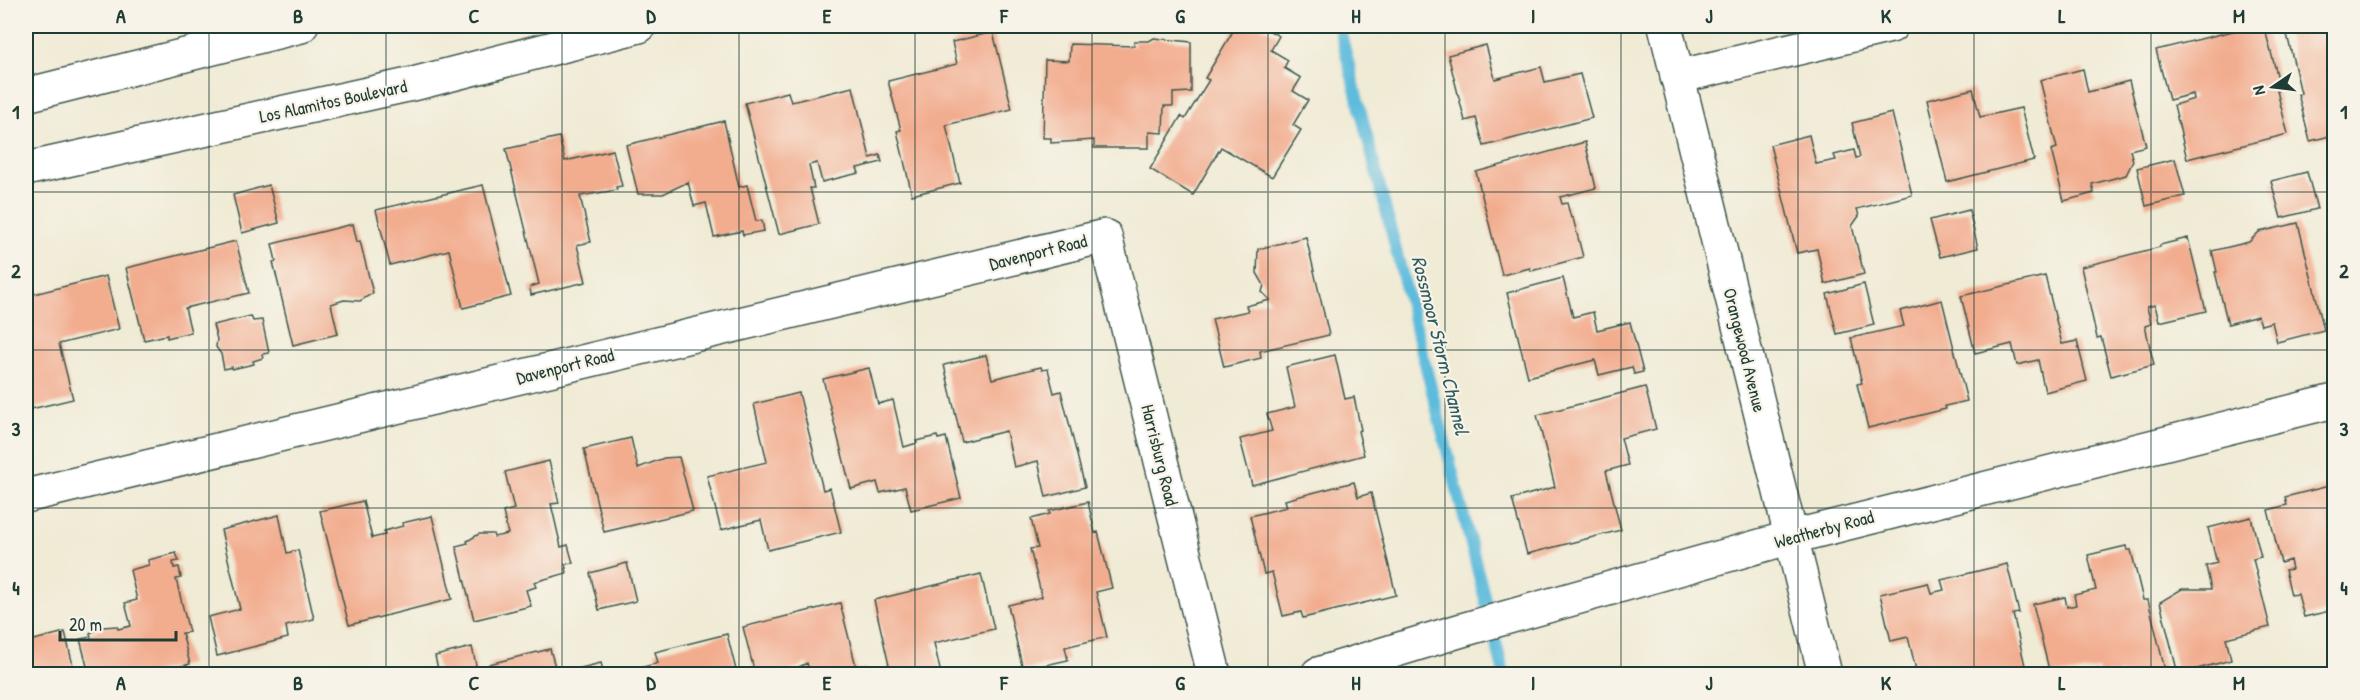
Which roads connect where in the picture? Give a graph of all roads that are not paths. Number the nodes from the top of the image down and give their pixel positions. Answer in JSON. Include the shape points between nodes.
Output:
{"nodes":[{"id":1,"x":302,"y":26,"type":"edge"},
{"id":2,"x":639,"y":26,"type":"edge"},
{"id":3,"x":1665,"y":26,"type":"edge"},
{"id":4,"x":1891,"y":26,"type":"edge"},
{"id":5,"x":1677,"y":77,"type":"junction"},
{"id":6,"x":26,"y":95,"type":"edge"},
{"id":7,"x":26,"y":169,"type":"edge"},
{"id":8,"x":1106,"y":236,"type":"joint"},
{"id":9,"x":2334,"y":401,"type":"edge"},
{"id":10,"x":26,"y":496,"type":"edge"},
{"id":11,"x":1792,"y":537,"type":"junction"},
{"id":12,"x":1214,"y":675,"type":"edge"},
{"id":13,"x":1318,"y":675,"type":"edge"},
{"id":14,"x":1825,"y":675,"type":"edge"}],
"edges":[{"from":1,"to":6,"type":"street"},
{"from":2,"to":7,"type":"street","name":"Los Alamitos Boulevard","via":[[417,83]]},
{"from":3,"to":5,"type":"street","name":"Orangewood Avenue"},
{"from":4,"to":5,"type":"street"},
{"from":5,"to":11,"type":"street","name":"Orangewood Avenue"},
{"from":8,"to":10,"type":"street","name":"Davenport Road"},
{"from":8,"to":12,"type":"street","name":"Harrisburg Road"},
{"from":9,"to":11,"type":"street","name":"Weatherby Road"},
{"from":11,"to":13,"type":"street","name":"Weatherby Road"},
{"from":11,"to":14,"type":"street","name":"Orangewood Avenue"}]}
